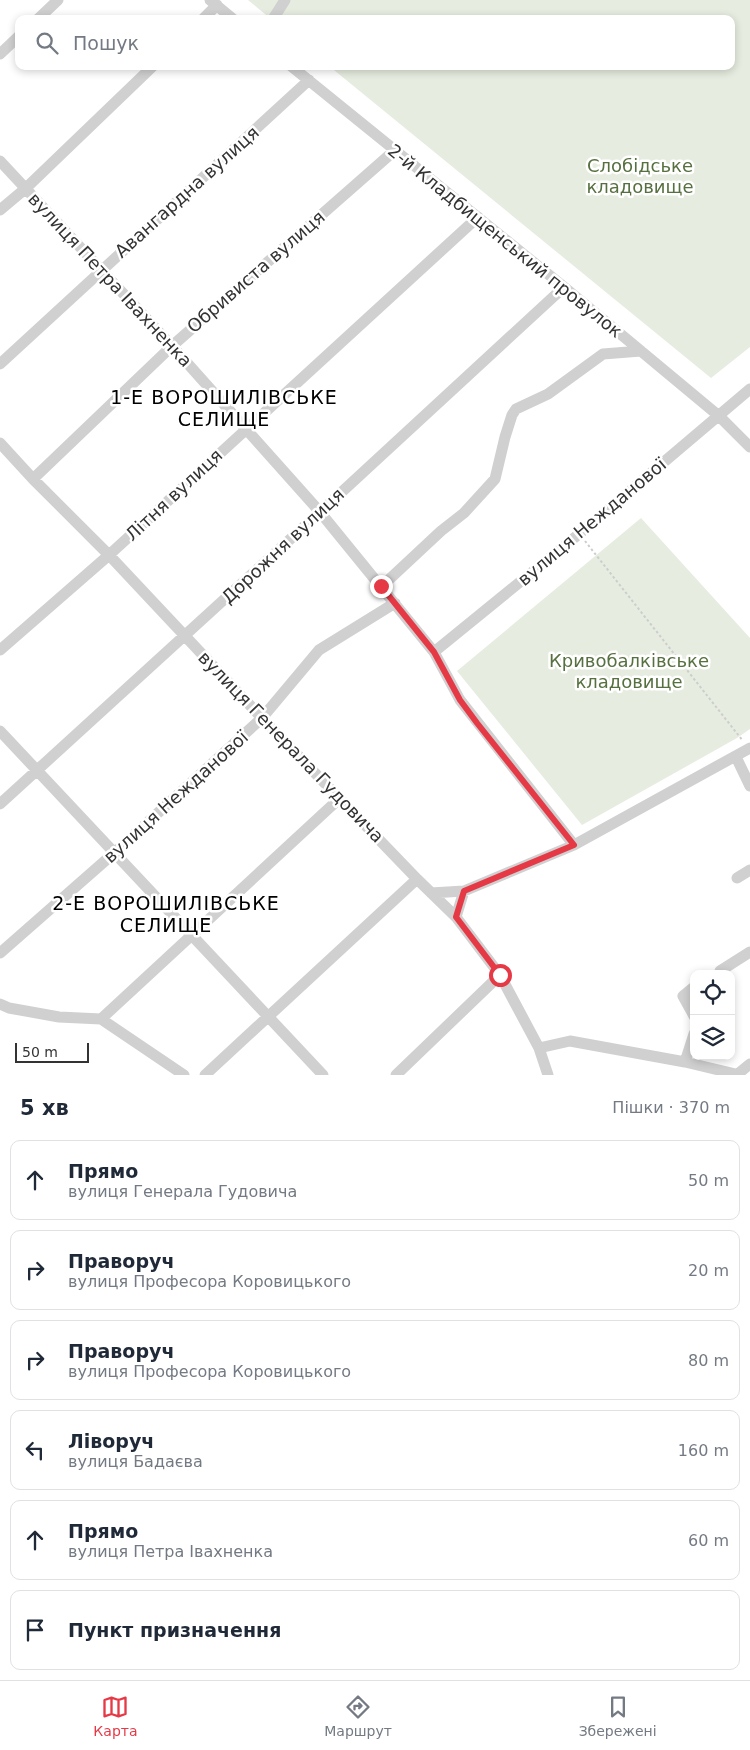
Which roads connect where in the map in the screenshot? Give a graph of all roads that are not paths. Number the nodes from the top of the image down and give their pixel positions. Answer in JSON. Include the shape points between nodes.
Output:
{"nodes":[{"id":1,"x":58,"y":0,"type":"edge"},
{"id":2,"x":285,"y":0,"type":"edge"},
{"id":3,"x":213,"y":3,"type":"edge"},
{"id":4,"x":42,"y":15,"type":"edge"},
{"id":5,"x":206,"y":15,"type":"edge"},
{"id":6,"x":228,"y":15,"type":"edge"},
{"id":7,"x":276,"y":15,"type":"edge"},
{"id":8,"x":15,"y":40,"type":"edge"},
{"id":9,"x":0,"y":54,"type":"edge"},
{"id":10,"x":149,"y":70,"type":"edge"},
{"id":11,"x":296,"y":70,"type":"edge"},
{"id":12,"x":309,"y":80,"type":"junction"},
{"id":13,"x":394,"y":151,"type":"junction"},
{"id":14,"x":0,"y":161,"type":"edge"},
{"id":15,"x":25,"y":188,"type":"junction"},
{"id":16,"x":0,"y":210,"type":"edge"},
{"id":17,"x":478,"y":217,"type":"junction"},
{"id":18,"x":101,"y":270,"type":"junction"},
{"id":19,"x":564,"y":287,"type":"junction"},
{"id":20,"x":619,"y":332,"type":"junction"},
{"id":21,"x":172,"y":346,"type":"junction"},
{"id":22,"x":641,"y":351,"type":"junction"},
{"id":23,"x":617,"y":353,"type":"junction"},
{"id":24,"x":0,"y":364,"type":"edge"},
{"id":25,"x":750,"y":389,"type":"edge"},
{"id":26,"x":719,"y":416,"type":"junction"},
{"id":27,"x":246,"y":429,"type":"junction"},
{"id":28,"x":0,"y":443,"type":"edge"},
{"id":29,"x":750,"y":446,"type":"edge"},
{"id":30,"x":33,"y":479,"type":"junction"},
{"id":31,"x":320,"y":512,"type":"junction"},
{"id":32,"x":110,"y":555,"type":"junction"},
{"id":33,"x":381,"y":586,"type":"junction"},
{"id":34,"x":395,"y":603,"type":"junction"},
{"id":35,"x":185,"y":636,"type":"junction"},
{"id":36,"x":0,"y":650,"type":"edge"},
{"id":37,"x":434,"y":652,"type":"junction"},
{"id":38,"x":262,"y":718,"type":"junction"},
{"id":39,"x":0,"y":730,"type":"edge"},
{"id":40,"x":750,"y":748,"type":"edge"},
{"id":41,"x":736,"y":757,"type":"junction"},
{"id":42,"x":38,"y":770,"type":"junction"},
{"id":43,"x":750,"y":786,"type":"edge"},
{"id":44,"x":340,"y":798,"type":"junction"},
{"id":45,"x":0,"y":804,"type":"edge"},
{"id":46,"x":574,"y":845,"type":"junction"},
{"id":47,"x":114,"y":853,"type":"junction"},
{"id":48,"x":750,"y":870,"type":"edge"},
{"id":49,"x":737,"y":878,"type":"dead end"},
{"id":50,"x":417,"y":879,"type":"junction"},
{"id":51,"x":464,"y":891,"type":"junction"},
{"id":52,"x":431,"y":893,"type":"junction"},
{"id":53,"x":456,"y":917,"type":"junction"},
{"id":54,"x":191,"y":934,"type":"junction"},
{"id":55,"x":750,"y":952,"type":"edge"},
{"id":56,"x":0,"y":953,"type":"edge"},
{"id":57,"x":722,"y":970,"type":"edge"},
{"id":58,"x":500,"y":975,"type":"junction"},
{"id":59,"x":690,"y":990,"type":"edge"},
{"id":60,"x":0,"y":1004,"type":"edge"},
{"id":61,"x":690,"y":1009,"type":"edge"},
{"id":62,"x":267,"y":1017,"type":"junction"},
{"id":63,"x":101,"y":1019,"type":"junction"},
{"id":64,"x":690,"y":1046,"type":"edge"},
{"id":65,"x":539,"y":1048,"type":"junction"},
{"id":66,"x":685,"y":1062,"type":"junction"},
{"id":67,"x":750,"y":1064,"type":"edge"},
{"id":68,"x":739,"y":1074,"type":"edge"},
{"id":69,"x":184,"y":1075,"type":"edge"},
{"id":70,"x":204,"y":1075,"type":"edge"},
{"id":71,"x":322,"y":1075,"type":"edge"},
{"id":72,"x":396,"y":1075,"type":"edge"},
{"id":73,"x":548,"y":1075,"type":"edge"}],
"edges":[{"from":1,"to":4,"type":"street"},
{"from":2,"to":7,"type":"street"},
{"from":3,"to":5,"type":"street"},
{"from":3,"to":6,"type":"street"},
{"from":8,"to":9,"type":"street"},
{"from":10,"to":15,"type":"street"},
{"from":11,"to":12,"type":"street","name":"2-й Кладбищенський провулок"},
{"from":12,"to":13,"type":"street","name":"2-й Кладбищенський провулок"},
{"from":12,"to":18,"type":"street","name":"Авангардна вулиця"},
{"from":13,"to":17,"type":"street","name":"2-й Кладбищенський провулок"},
{"from":13,"to":21,"type":"street","name":"Обривиста вулиця"},
{"from":14,"to":15,"type":"street","name":"вулиця Петра Івахненка"},
{"from":15,"to":16,"type":"street"},
{"from":15,"to":18,"type":"street","name":"вулиця Петра Івахненка"},
{"from":17,"to":19,"type":"street","name":"2-й Кладбищенський провулок"},
{"from":17,"to":27,"type":"street","name":"Літня вулиця"},
{"from":18,"to":21,"type":"street","name":"вулиця Петра Івахненка"},
{"from":18,"to":24,"type":"street","name":"Авангардна вулиця"},
{"from":19,"to":20,"type":"street","name":"2-й Кладбищенський провулок"},
{"from":19,"to":31,"type":"street","name":"Дорожня вулиця"},
{"from":20,"to":22,"type":"street","name":"2-й Кладбищенський провулок"},
{"from":20,"to":23,"type":"street"},
{"from":21,"to":27,"type":"street","name":"вулиця Петра Івахненка"},
{"from":21,"to":30,"type":"street","name":"Обривиста вулиця"},
{"from":22,"to":23,"type":"street"},
{"from":22,"to":26,"type":"street","name":"2-й Кладбищенський провулок"},
{"from":23,"to":33,"type":"street","via":[[602,354],[548,394],[516,409],[495,479],[464,513]]},
{"from":25,"to":26,"type":"street","name":"вулиця Нежданової"},
{"from":26,"to":29,"type":"street","name":"2-й Кладбищенський провулок"},
{"from":26,"to":37,"type":"street","name":"вулиця Нежданової"},
{"from":27,"to":31,"type":"street","name":"вулиця Петра Івахненка"},
{"from":27,"to":32,"type":"street","name":"Літня вулиця"},
{"from":28,"to":30,"type":"street","name":"вулиця Генерала Гудовича"},
{"from":30,"to":32,"type":"street","name":"вулиця Генерала Гудовича"},
{"from":31,"to":33,"type":"street","name":"вулиця Петра Івахненка"},
{"from":31,"to":35,"type":"street","name":"Дорожня вулиця"},
{"from":32,"to":35,"type":"street","name":"вулиця Генерала Гудовича"},
{"from":32,"to":36,"type":"street","name":"Літня вулиця"},
{"from":33,"to":34,"type":"street","name":"вулиця Петра Івахненка"},
{"from":34,"to":37,"type":"street","name":"вулиця Петра Івахненка"},
{"from":34,"to":38,"type":"street","name":"вулиця Нежданової","via":[[319,650]]},
{"from":35,"to":38,"type":"street","name":"вулиця Генерала Гудовича"},
{"from":35,"to":42,"type":"street","name":"Дорожня вулиця"},
{"from":37,"to":46,"type":"street","name":"вулиця Петра Івахненка","via":[[460,700]]},
{"from":38,"to":44,"type":"street","name":"вулиця Генерала Гудовича"},
{"from":38,"to":47,"type":"street","name":"вулиця Нежданової"},
{"from":39,"to":42,"type":"street"},
{"from":40,"to":41,"type":"street"},
{"from":41,"to":43,"type":"street"},
{"from":41,"to":46,"type":"street"},
{"from":42,"to":45,"type":"street","name":"Дорожня вулиця"},
{"from":42,"to":47,"type":"street"},
{"from":44,"to":50,"type":"street","name":"вулиця Генерала Гудовича"},
{"from":44,"to":54,"type":"street"},
{"from":46,"to":51,"type":"street"},
{"from":47,"to":54,"type":"street"},
{"from":47,"to":56,"type":"street","name":"вулиця Нежданової"},
{"from":48,"to":49,"type":"street"},
{"from":50,"to":52,"type":"street","name":"вулиця Генерала Гудовича"},
{"from":50,"to":62,"type":"street"},
{"from":51,"to":52,"type":"street"},
{"from":51,"to":53,"type":"street"},
{"from":52,"to":53,"type":"street","name":"вулиця Генерала Гудовича"},
{"from":53,"to":58,"type":"street","name":"вулиця Генерала Гудовича"},
{"from":54,"to":62,"type":"street"},
{"from":54,"to":63,"type":"street"},
{"from":55,"to":57,"type":"street"},
{"from":58,"to":65,"type":"street","name":"вулиця Генерала Гудовича"},
{"from":58,"to":72,"type":"street"},
{"from":59,"to":61,"type":"street","via":[[683,996]]},
{"from":60,"to":63,"type":"street","via":[[59,1017]]},
{"from":62,"to":70,"type":"street"},
{"from":62,"to":71,"type":"street"},
{"from":63,"to":69,"type":"street"},
{"from":64,"to":66,"type":"street"},
{"from":65,"to":66,"type":"street","via":[[570,1040]]},
{"from":65,"to":73,"type":"street","name":"вулиця Генерала Гудовича"},
{"from":66,"to":68,"type":"street"},
{"from":67,"to":68,"type":"street"}]}
